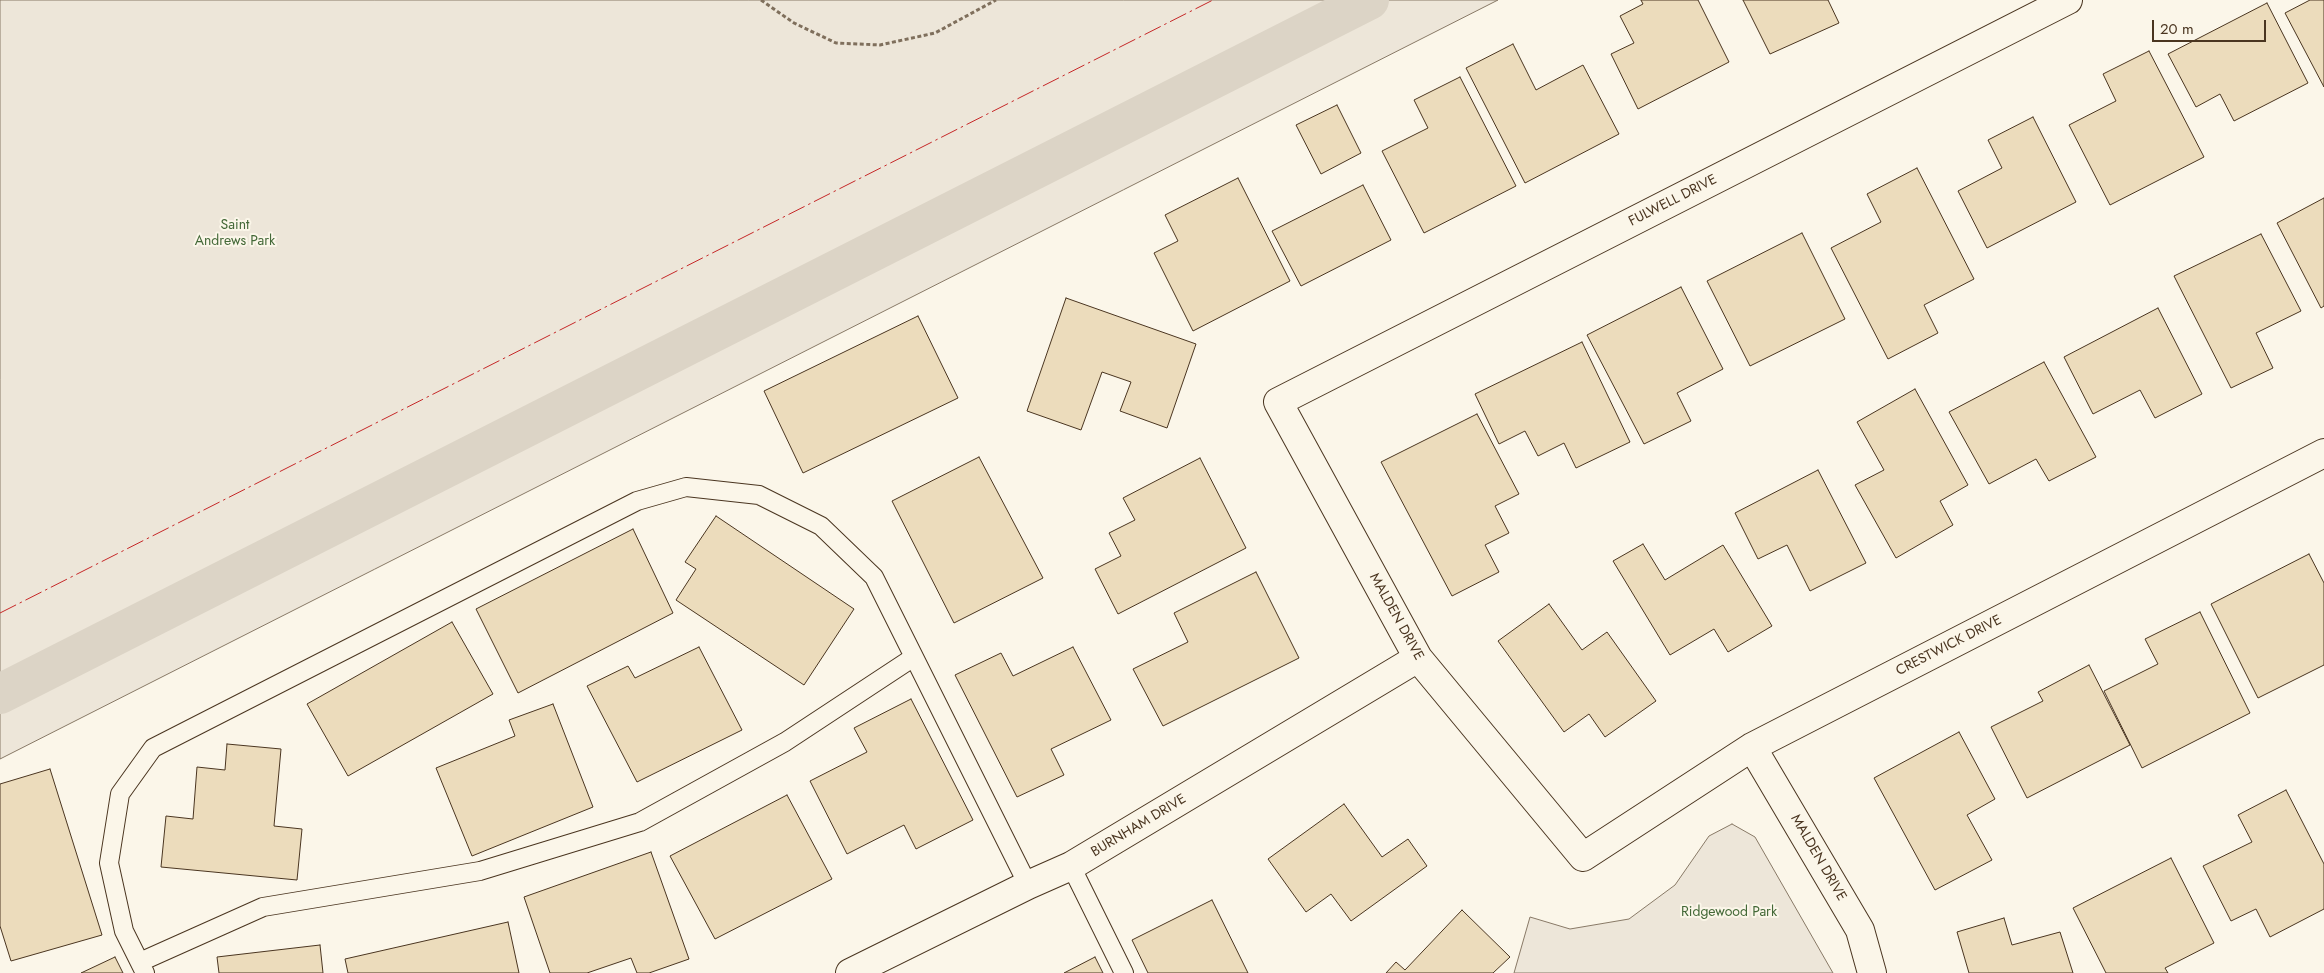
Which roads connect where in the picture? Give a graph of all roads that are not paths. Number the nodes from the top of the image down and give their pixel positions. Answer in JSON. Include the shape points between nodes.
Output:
{"nodes":[{"id":1,"x":2068,"y":0,"type":"edge"},
{"id":2,"x":1278,"y":402,"type":"joint"},
{"id":3,"x":2324,"y":453,"type":"edge"},
{"id":4,"x":914,"y":657,"type":"junction"},
{"id":5,"x":1418,"y":658,"type":"junction"},
{"id":6,"x":1752,"y":747,"type":"junction"},
{"id":7,"x":1583,"y":857,"type":"joint"},
{"id":8,"x":1071,"y":866,"type":"junction"},
{"id":9,"x":1028,"y":885,"type":"junction"},
{"id":10,"x":143,"y":968,"type":"edge"},
{"id":11,"x":850,"y":973,"type":"edge"},
{"id":12,"x":1124,"y":973,"type":"edge"},
{"id":13,"x":1872,"y":973,"type":"edge"}],
"edges":[{"from":1,"to":2,"type":"street","name":"FULWELL DRIVE"},
{"from":2,"to":5,"type":"street","name":"MALDEN DRIVE"},
{"from":3,"to":6,"type":"street","name":"CRESTWICK DRIVE"},
{"from":4,"to":9,"type":"lane"},
{"from":4,"to":10,"type":"lane","via":[[786,742],[640,822],[480,872],[263,907]]},
{"from":4,"to":10,"type":"lane","via":[[874,577],[821,526],[759,495],[686,488],[637,501],[153,748],[120,794],[109,863],[124,931]]},
{"from":5,"to":7,"type":"street","name":"MALDEN DRIVE"},
{"from":5,"to":8,"type":"street","name":"BURNHAM DRIVE"},
{"from":6,"to":7,"type":"street","name":"CRESTWICK DRIVE"},
{"from":6,"to":13,"type":"street","name":"MALDEN DRIVE","via":[[1860,930]]},
{"from":8,"to":9,"type":"street","name":"BURNHAM DRIVE"},
{"from":8,"to":12,"type":"lane"},
{"from":9,"to":11,"type":"street","name":"BURNHAM DRIVE"}]}
